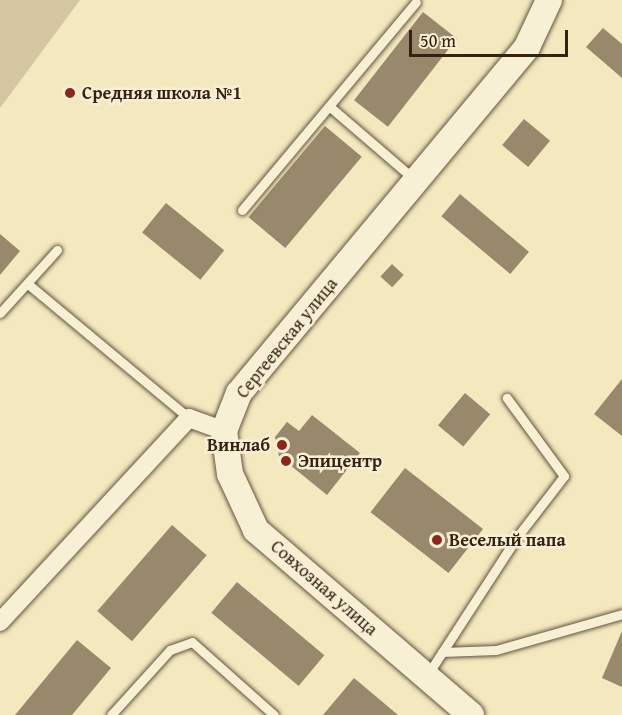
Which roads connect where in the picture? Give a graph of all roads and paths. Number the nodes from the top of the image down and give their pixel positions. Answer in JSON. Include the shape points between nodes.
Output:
{"nodes":[{"id":1,"x":549,"y":0,"type":"edge"},
{"id":2,"x":416,"y":2,"type":"dead end"},
{"id":3,"x":329,"y":106,"type":"junction"},
{"id":4,"x":416,"y":181,"type":"junction"},
{"id":5,"x":242,"y":210,"type":"dead end"},
{"id":6,"x":57,"y":250,"type":"dead end"},
{"id":7,"x":28,"y":284,"type":"junction"},
{"id":8,"x":0,"y":313,"type":"edge"},
{"id":9,"x":507,"y":398,"type":"dead end"},
{"id":10,"x":189,"y":418,"type":"junction"},
{"id":11,"x":224,"y":431,"type":"junction"},
{"id":12,"x":622,"y":614,"type":"edge"},
{"id":13,"x":0,"y":622,"type":"edge"},
{"id":14,"x":442,"y":652,"type":"junction"},
{"id":15,"x":426,"y":676,"type":"junction"},
{"id":16,"x":111,"y":715,"type":"edge"},
{"id":17,"x":274,"y":715,"type":"edge"},
{"id":18,"x":471,"y":715,"type":"edge"}],
"edges":[{"from":1,"to":4,"type":"main road","name":"Сергеевская улица","via":[[527,47]]},
{"from":2,"to":3,"type":"lane"},
{"from":3,"to":4,"type":"lane"},
{"from":3,"to":5,"type":"lane"},
{"from":4,"to":11,"type":"main road","name":"Сергеевская улица","via":[[239,393]]},
{"from":6,"to":7,"type":"lane"},
{"from":7,"to":8,"type":"lane"},
{"from":7,"to":10,"type":"lane"},
{"from":9,"to":14,"type":"lane","via":[[564,476],[517,537]]},
{"from":10,"to":11,"type":"street"},
{"from":10,"to":13,"type":"street"},
{"from":11,"to":15,"type":"main road","name":"Совхозная улица","via":[[230,474],[256,530]]},
{"from":12,"to":14,"type":"lane","via":[[496,650]]},
{"from":14,"to":15,"type":"lane"},
{"from":15,"to":18,"type":"main road","name":"Совхозная улица"},
{"from":16,"to":17,"type":"lane","via":[[170,650],[192,642]]}]}
